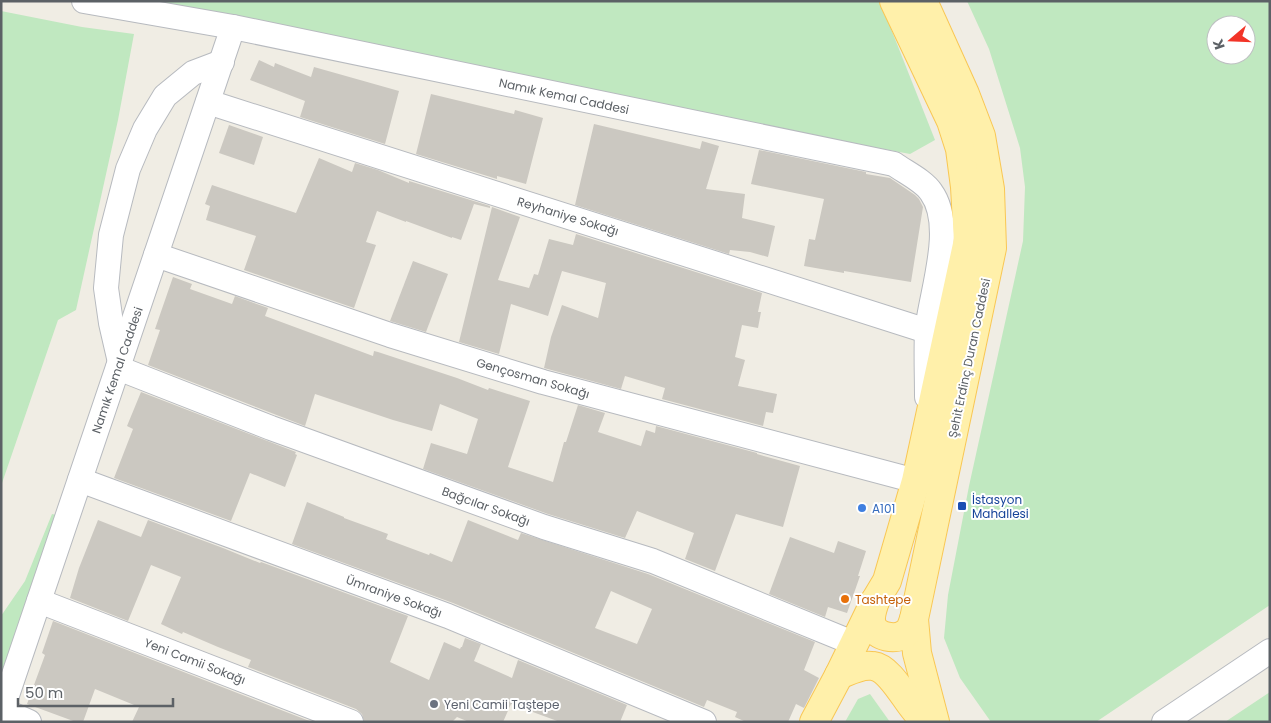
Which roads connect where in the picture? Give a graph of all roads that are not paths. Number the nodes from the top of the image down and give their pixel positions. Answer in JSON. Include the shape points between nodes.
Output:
{"nodes":[{"id":1,"x":84,"y":1,"type":"edge"},
{"id":2,"x":894,"y":1,"type":"edge"},
{"id":3,"x":923,"y":1,"type":"edge"},
{"id":4,"x":233,"y":27,"type":"junction"},
{"id":5,"x":222,"y":62,"type":"junction"},
{"id":6,"x":208,"y":102,"type":"junction"},
{"id":7,"x":156,"y":255,"type":"junction"},
{"id":8,"x":928,"y":331,"type":"junction"},
{"id":9,"x":119,"y":366,"type":"junction"},
{"id":10,"x":926,"y":435,"type":"junction"},
{"id":11,"x":80,"y":480,"type":"junction"},
{"id":12,"x":916,"y":481,"type":"junction"},
{"id":13,"x":39,"y":601,"type":"junction"},
{"id":14,"x":875,"y":601,"type":"junction"},
{"id":15,"x":914,"y":619,"type":"junction"},
{"id":16,"x":853,"y":643,"type":"junction"},
{"id":17,"x":1270,"y":651,"type":"edge"},
{"id":18,"x":839,"y":675,"type":"junction"},
{"id":19,"x":2,"y":712,"type":"edge"},
{"id":20,"x":29,"y":722,"type":"edge"},
{"id":21,"x":350,"y":722,"type":"edge"},
{"id":22,"x":704,"y":722,"type":"edge"},
{"id":23,"x":814,"y":722,"type":"edge"},
{"id":24,"x":927,"y":722,"type":"edge"},
{"id":25,"x":935,"y":722,"type":"edge"},
{"id":26,"x":1164,"y":722,"type":"edge"}],
"edges":[{"from":1,"to":4,"type":"street","name":"Namık Kemal Caddesi"},
{"from":2,"to":10,"type":"main road","name":"Şehit Erdinç Duran Caddesi","via":[[951,121],[960,149],[965,187],[968,240]]},
{"from":3,"to":15,"type":"main road","name":"Şehit Erdinç Duran Caddesi","via":[[981,136],[990,189],[992,248]]},
{"from":4,"to":5,"type":"street","name":"Namık Kemal Caddesi"},
{"from":4,"to":8,"type":"street","name":"Namık Kemal Caddesi","via":[[894,164],[931,191],[942,219],[941,254]]},
{"from":5,"to":6,"type":"street","name":"Namık Kemal Caddesi"},
{"from":5,"to":9,"type":"street","via":[[193,73],[165,96],[145,129],[128,169],[111,235],[106,288]]},
{"from":6,"to":7,"type":"street","name":"Namık Kemal Caddesi"},
{"from":6,"to":8,"type":"street","name":"Reyhaniye Sokağı"},
{"from":7,"to":9,"type":"street","name":"Namık Kemal Caddesi"},
{"from":7,"to":12,"type":"street","name":"Gençosman Sokağı","via":[[390,335],[544,382]]},
{"from":8,"to":10,"type":"street"},
{"from":9,"to":11,"type":"street","name":"Namık Kemal Caddesi"},
{"from":9,"to":16,"type":"street","name":"Bağcılar Sokağı","via":[[271,428],[544,527],[653,561]]},
{"from":10,"to":12,"type":"main road","name":"Şehit Erdinç Duran Caddesi"},
{"from":11,"to":13,"type":"street","name":"Namık Kemal Caddesi"},
{"from":11,"to":22,"type":"street","name":"Ümraniye Sokağı","via":[[448,616]]},
{"from":12,"to":14,"type":"main road","name":"Şehit Erdinç Duran Caddesi","via":[[888,581]]},
{"from":13,"to":19,"type":"street","name":"Namık Kemal Caddesi"},
{"from":13,"to":21,"type":"street","name":"Yeni Camii Sokağı"},
{"from":14,"to":15,"type":"main road","via":[[871,623],[875,631],[888,638],[904,635]]},
{"from":14,"to":16,"type":"main road","name":"Şehit Erdinç Duran Caddesi"},
{"from":15,"to":25,"type":"main road","name":"Şehit Erdinç Duran Caddesi","via":[[916,653]]},
{"from":16,"to":18,"type":"main road","name":"Şehit Erdinç Duran Caddesi"},
{"from":17,"to":26,"type":"street"},
{"from":18,"to":23,"type":"main road","name":"Şehit Erdinç Duran Caddesi"},
{"from":18,"to":24,"type":"main road","via":[[867,666],[882,670]]},
{"from":19,"to":20,"type":"street"}]}
